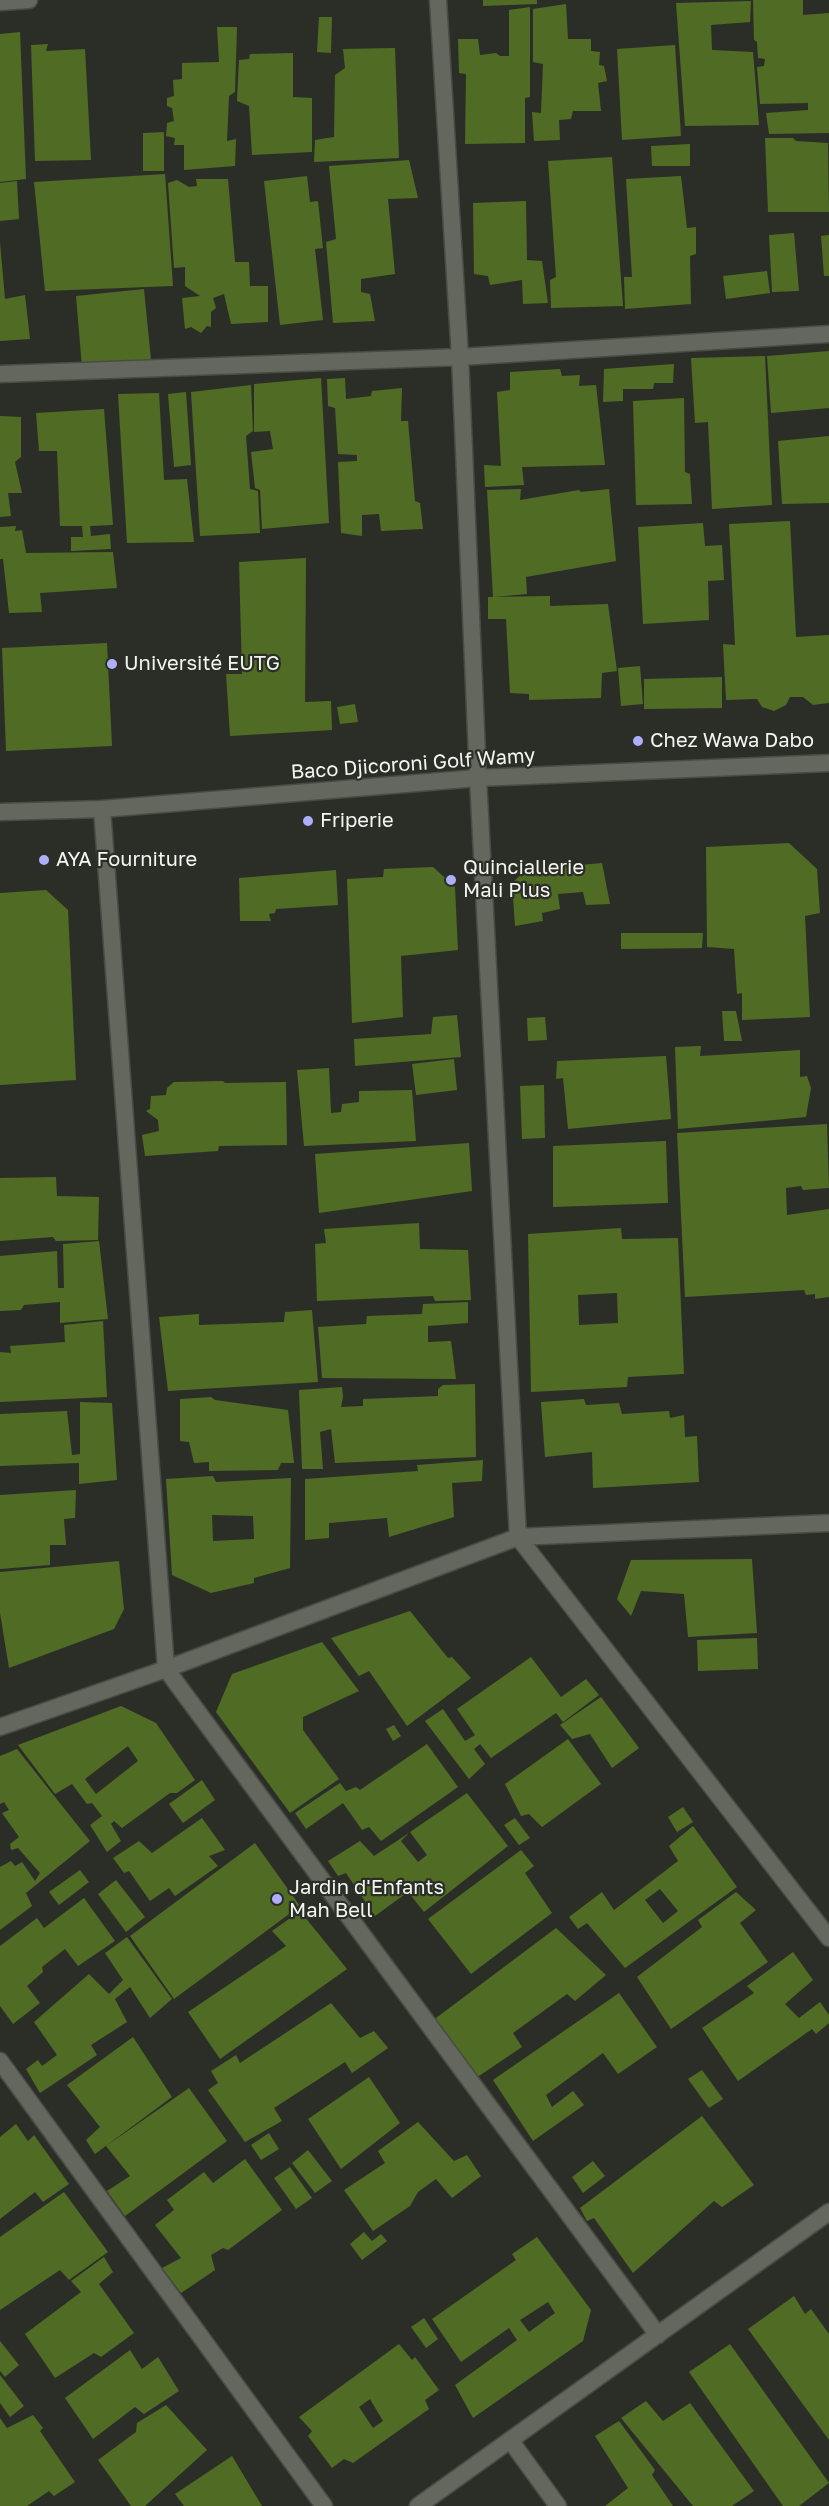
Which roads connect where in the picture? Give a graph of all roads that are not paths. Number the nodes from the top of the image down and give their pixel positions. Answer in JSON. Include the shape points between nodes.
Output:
{"nodes":[{"id":1,"x":29,"y":0,"type":"edge"},
{"id":2,"x":438,"y":0,"type":"edge"},
{"id":3,"x":0,"y":2,"type":"edge"},
{"id":4,"x":829,"y":334,"type":"edge"},
{"id":5,"x":460,"y":357,"type":"junction"},
{"id":6,"x":0,"y":375,"type":"edge"},
{"id":7,"x":829,"y":763,"type":"edge"},
{"id":8,"x":478,"y":778,"type":"junction"},
{"id":9,"x":102,"y":809,"type":"junction"},
{"id":10,"x":0,"y":812,"type":"edge"},
{"id":11,"x":829,"y":1523,"type":"edge"},
{"id":12,"x":518,"y":1537,"type":"junction"},
{"id":13,"x":166,"y":1669,"type":"junction"},
{"id":14,"x":0,"y":1727,"type":"edge"},
{"id":15,"x":829,"y":1938,"type":"edge"},
{"id":16,"x":0,"y":2061,"type":"edge"},
{"id":17,"x":829,"y":2212,"type":"edge"},
{"id":18,"x":658,"y":2335,"type":"junction"},
{"id":19,"x":510,"y":2440,"type":"junction"},
{"id":20,"x":324,"y":2506,"type":"edge"},
{"id":21,"x":418,"y":2506,"type":"edge"},
{"id":22,"x":558,"y":2506,"type":"edge"}],
"edges":[{"from":1,"to":3,"type":"street"},
{"from":2,"to":5,"type":"street"},
{"from":4,"to":5,"type":"street"},
{"from":5,"to":6,"type":"street"},
{"from":5,"to":8,"type":"street"},
{"from":7,"to":8,"type":"street","name":"Baco Djicoroni Golf Wamy"},
{"from":8,"to":9,"type":"street","name":"Baco Djicoroni Golf Wamy"},
{"from":8,"to":12,"type":"street"},
{"from":9,"to":10,"type":"street","name":"Baco Djicoroni Golf Wamy"},
{"from":9,"to":13,"type":"street"},
{"from":11,"to":12,"type":"street"},
{"from":12,"to":13,"type":"street"},
{"from":12,"to":15,"type":"street"},
{"from":13,"to":14,"type":"street"},
{"from":13,"to":18,"type":"street"},
{"from":16,"to":20,"type":"street"},
{"from":17,"to":18,"type":"street"},
{"from":18,"to":19,"type":"street"},
{"from":19,"to":21,"type":"street"},
{"from":19,"to":22,"type":"street"}]}
